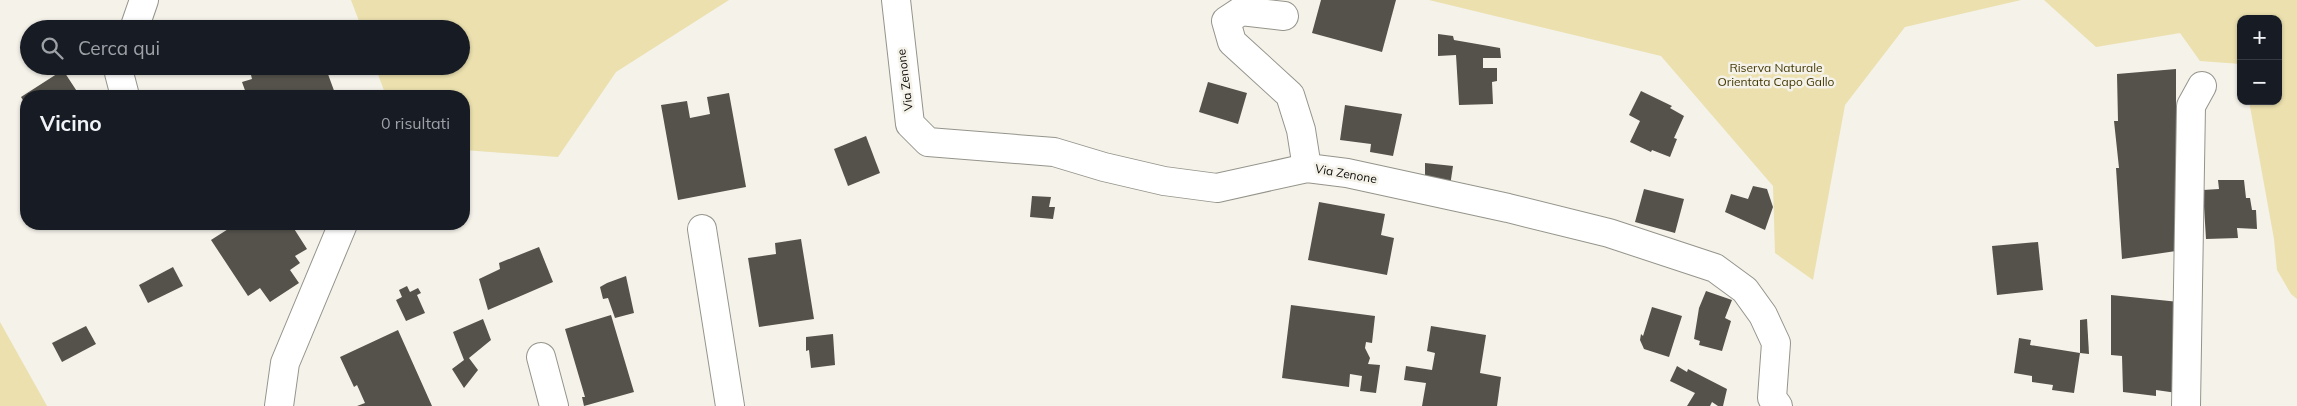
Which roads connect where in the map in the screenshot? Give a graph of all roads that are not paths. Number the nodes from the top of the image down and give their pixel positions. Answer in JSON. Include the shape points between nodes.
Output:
{"nodes":[{"id":1,"x":144,"y":0,"type":"edge"},
{"id":2,"x":896,"y":0,"type":"edge"},
{"id":3,"x":1284,"y":16,"type":"dead end"},
{"id":4,"x":137,"y":20,"type":"edge"},
{"id":5,"x":120,"y":75,"type":"edge"},
{"id":6,"x":2202,"y":86,"type":"dead end"},
{"id":7,"x":123,"y":90,"type":"edge"},
{"id":8,"x":1307,"y":168,"type":"junction"},
{"id":9,"x":702,"y":229,"type":"dead end"},
{"id":10,"x":340,"y":230,"type":"edge"},
{"id":11,"x":541,"y":357,"type":"dead end"},
{"id":12,"x":279,"y":406,"type":"edge"},
{"id":13,"x":554,"y":406,"type":"edge"},
{"id":14,"x":730,"y":406,"type":"edge"},
{"id":15,"x":1778,"y":406,"type":"edge"},
{"id":16,"x":2186,"y":406,"type":"edge"}],
"edges":[{"from":1,"to":4,"type":"street"},
{"from":2,"to":8,"type":"street","name":"Via Zenone","via":[[910,124],[928,142],[1054,152],[1164,181],[1217,188]]},
{"from":3,"to":8,"type":"street","via":[[1240,10],[1226,21],[1232,42],[1290,95],[1302,130]]},
{"from":5,"to":7,"type":"street"},
{"from":6,"to":16,"type":"street","via":[[2191,106]]},
{"from":8,"to":15,"type":"street","name":"Via Zenone","via":[[1347,173],[1508,208],[1609,233],[1715,268],[1745,290],[1763,315],[1776,343],[1772,398]]},
{"from":9,"to":14,"type":"street"},
{"from":10,"to":12,"type":"street","via":[[285,363]]},
{"from":11,"to":13,"type":"street"}]}
